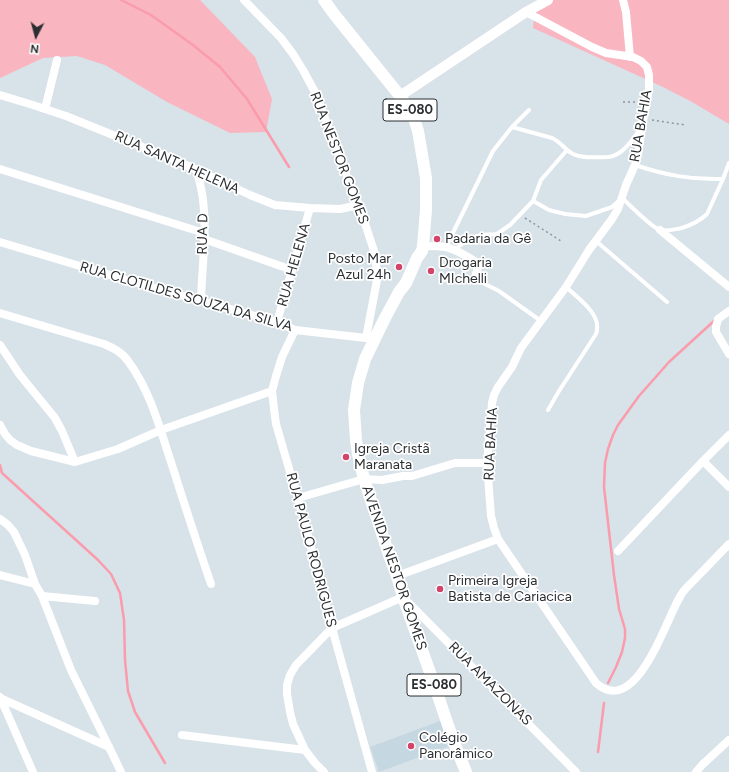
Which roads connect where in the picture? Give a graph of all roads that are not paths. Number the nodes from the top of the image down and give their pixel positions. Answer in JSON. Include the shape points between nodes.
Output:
{"nodes":[{"id":1,"x":244,"y":0,"type":"edge"},
{"id":2,"x":324,"y":0,"type":"edge"},
{"id":3,"x":548,"y":0,"type":"edge"},
{"id":4,"x":623,"y":0,"type":"edge"},
{"id":5,"x":526,"y":12,"type":"junction"},
{"id":6,"x":630,"y":57,"type":"junction"},
{"id":7,"x":57,"y":60,"type":"dead end"},
{"id":8,"x":0,"y":95,"type":"edge"},
{"id":9,"x":400,"y":96,"type":"junction"},
{"id":10,"x":45,"y":109,"type":"junction"},
{"id":11,"x":529,"y":110,"type":"dead end"},
{"id":12,"x":643,"y":122,"type":"junction"},
{"id":13,"x":512,"y":127,"type":"junction"},
{"id":14,"x":567,"y":150,"type":"junction"},
{"id":15,"x":729,"y":163,"type":"edge"},
{"id":16,"x":635,"y":165,"type":"junction"},
{"id":17,"x":0,"y":169,"type":"edge"},
{"id":18,"x":197,"y":170,"type":"junction"},
{"id":19,"x":723,"y":179,"type":"junction"},
{"id":20,"x":622,"y":198,"type":"junction"},
{"id":21,"x":533,"y":201,"type":"junction"},
{"id":22,"x":359,"y":205,"type":"junction"},
{"id":23,"x":310,"y":208,"type":"junction"},
{"id":24,"x":660,"y":230,"type":"junction"},
{"id":25,"x":204,"y":236,"type":"junction"},
{"id":26,"x":596,"y":241,"type":"junction"},
{"id":27,"x":0,"y":242,"type":"edge"},
{"id":28,"x":423,"y":246,"type":"junction"},
{"id":29,"x":446,"y":247,"type":"junction"},
{"id":30,"x":454,"y":250,"type":"junction"},
{"id":31,"x":292,"y":270,"type":"junction"},
{"id":32,"x":477,"y":280,"type":"joint"},
{"id":33,"x":566,"y":286,"type":"junction"},
{"id":34,"x":729,"y":287,"type":"edge"},
{"id":35,"x":201,"y":300,"type":"junction"},
{"id":36,"x":667,"y":302,"type":"dead end"},
{"id":37,"x":729,"y":311,"type":"edge"},
{"id":38,"x":0,"y":313,"type":"edge"},
{"id":39,"x":541,"y":321,"type":"junction"},
{"id":40,"x":277,"y":322,"type":"junction"},
{"id":41,"x":295,"y":330,"type":"junction"},
{"id":42,"x":371,"y":338,"type":"junction"},
{"id":43,"x":0,"y":345,"type":"edge"},
{"id":44,"x":729,"y":354,"type":"edge"},
{"id":45,"x":272,"y":391,"type":"junction"},
{"id":46,"x":548,"y":410,"type":"dead end"},
{"id":47,"x":0,"y":425,"type":"edge"},
{"id":48,"x":160,"y":430,"type":"junction"},
{"id":49,"x":729,"y":435,"type":"edge"},
{"id":50,"x":703,"y":461,"type":"junction"},
{"id":51,"x":75,"y":462,"type":"junction"},
{"id":52,"x":487,"y":463,"type":"junction"},
{"id":53,"x":364,"y":479,"type":"junction"},
{"id":54,"x":729,"y":486,"type":"edge"},
{"id":55,"x":298,"y":498,"type":"junction"},
{"id":56,"x":0,"y":519,"type":"edge"},
{"id":57,"x":498,"y":539,"type":"junction"},
{"id":58,"x":729,"y":544,"type":"edge"},
{"id":59,"x":618,"y":551,"type":"dead end"},
{"id":60,"x":0,"y":575,"type":"edge"},
{"id":61,"x":397,"y":576,"type":"junction"},
{"id":62,"x":35,"y":584,"type":"junction"},
{"id":63,"x":211,"y":584,"type":"dead end"},
{"id":64,"x":42,"y":596,"type":"junction"},
{"id":65,"x":403,"y":597,"type":"junction"},
{"id":66,"x":95,"y":601,"type":"dead end"},
{"id":67,"x":332,"y":628,"type":"junction"},
{"id":68,"x":0,"y":698,"type":"edge"},
{"id":69,"x":2,"y":708,"type":"edge"},
{"id":70,"x":182,"y":735,"type":"dead end"},
{"id":71,"x":729,"y":740,"type":"edge"},
{"id":72,"x":109,"y":746,"type":"junction"},
{"id":73,"x":305,"y":750,"type":"junction"},
{"id":74,"x":33,"y":772,"type":"edge"},
{"id":75,"x":121,"y":772,"type":"edge"},
{"id":76,"x":324,"y":772,"type":"edge"},
{"id":77,"x":372,"y":772,"type":"edge"},
{"id":78,"x":466,"y":772,"type":"edge"},
{"id":79,"x":576,"y":772,"type":"edge"},
{"id":80,"x":696,"y":772,"type":"edge"}],
"edges":[{"from":1,"to":22,"type":"street","name":"RUA NESTOR GOMES","via":[[281,38],[303,70],[317,96]]},
{"from":2,"to":9,"type":"main road","number":"ES-080"},
{"from":3,"to":5,"type":"street"},
{"from":4,"to":6,"type":"street"},
{"from":5,"to":6,"type":"street","name":"RUA BAHIA","via":[[592,47],[606,53]]},
{"from":5,"to":9,"type":"street"},
{"from":6,"to":12,"type":"street","name":"RUA BAHIA","via":[[641,61],[650,75]]},
{"from":7,"to":10,"type":"street"},
{"from":8,"to":10,"type":"street","name":"RUA SANTA HELENA"},
{"from":9,"to":28,"type":"main road","number":"ES-080","via":[[417,125],[426,178]]},
{"from":10,"to":18,"type":"street","name":"RUA SANTA HELENA","via":[[168,156]]},
{"from":11,"to":13,"type":"lane"},
{"from":12,"to":14,"type":"lane","via":[[635,137],[614,156],[579,156]]},
{"from":12,"to":16,"type":"street","name":"RUA BAHIA"},
{"from":13,"to":14,"type":"lane","via":[[558,140]]},
{"from":13,"to":29,"type":"lane","via":[[493,151]]},
{"from":14,"to":21,"type":"lane","via":[[541,180]]},
{"from":15,"to":19,"type":"lane"},
{"from":16,"to":19,"type":"lane","via":[[677,176],[703,180]]},
{"from":16,"to":20,"type":"street","name":"RUA BAHIA"},
{"from":17,"to":25,"type":"street"},
{"from":18,"to":23,"type":"street","name":"RUA SANTA HELENA","via":[[275,205]]},
{"from":18,"to":25,"type":"street","name":"RUA D","via":[[203,198]]},
{"from":19,"to":24,"type":"lane","via":[[702,219],[684,227]]},
{"from":20,"to":21,"type":"lane","via":[[612,207],[586,216],[549,210]]},
{"from":20,"to":24,"type":"lane"},
{"from":20,"to":26,"type":"street","name":"RUA BAHIA","via":[[612,219]]},
{"from":21,"to":30,"type":"lane","via":[[510,225],[497,234],[481,235]]},
{"from":22,"to":23,"type":"street","name":"RUA SANTA HELENA"},
{"from":22,"to":42,"type":"street","name":"RUA NESTOR GOMES","via":[[374,250],[377,271]]},
{"from":23,"to":31,"type":"street","name":"RUA HELENA"},
{"from":24,"to":34,"type":"street"},
{"from":25,"to":31,"type":"street"},
{"from":25,"to":35,"type":"street","name":"RUA D"},
{"from":26,"to":33,"type":"street","name":"RUA BAHIA"},
{"from":26,"to":36,"type":"lane"},
{"from":27,"to":35,"type":"street","name":"RUA CLOTILDES SOUZA DA SILVA"},
{"from":28,"to":29,"type":"street"},
{"from":28,"to":42,"type":"main road","number":"ES-080","via":[[406,283]]},
{"from":29,"to":30,"type":"street"},
{"from":30,"to":32,"type":"street","via":[[479,264],[475,277]]},
{"from":31,"to":40,"type":"street","name":"RUA HELENA"},
{"from":32,"to":39,"type":"lane","via":[[498,291]]},
{"from":33,"to":39,"type":"street","name":"RUA BAHIA"},
{"from":33,"to":46,"type":"lane","via":[[592,311],[598,330]]},
{"from":35,"to":40,"type":"street","name":"RUA CLOTILDES SOUZA DA SILVA"},
{"from":37,"to":44,"type":"street","via":[[718,319],[716,330]]},
{"from":38,"to":48,"type":"street","via":[[114,348],[128,361],[146,392]]},
{"from":39,"to":52,"type":"street","name":"RUA BAHIA","via":[[521,348],[494,395]]},
{"from":40,"to":41,"type":"street","name":"RUA CLOTILDES SOUZA DA SILVA"},
{"from":41,"to":42,"type":"street","name":"RUA CLOTILDES SOUZA DA SILVA"},
{"from":41,"to":45,"type":"street","name":"RUA PAULO RODRIGUES","via":[[282,357]]},
{"from":42,"to":53,"type":"main road","name":"AVENIDA NESTOR GOMES","number":"ES-080","via":[[358,383],[354,410],[358,454]]},
{"from":43,"to":51,"type":"street","via":[[20,375],[55,418]]},
{"from":45,"to":48,"type":"street"},
{"from":45,"to":55,"type":"street","name":"RUA PAULO RODRIGUES","via":[[276,424]]},
{"from":47,"to":51,"type":"street","via":[[10,440],[17,445]]},
{"from":48,"to":51,"type":"street","via":[[118,449]]},
{"from":48,"to":63,"type":"street"},
{"from":49,"to":50,"type":"street"},
{"from":50,"to":54,"type":"street"},
{"from":50,"to":59,"type":"street"},
{"from":52,"to":53,"type":"street","via":[[455,463],[412,476],[382,480]]},
{"from":52,"to":57,"type":"street","name":"RUA BAHIA","via":[[491,516]]},
{"from":53,"to":55,"type":"street"},
{"from":53,"to":61,"type":"main road","name":"AVENIDA NESTOR GOMES","number":"ES-080"},
{"from":55,"to":67,"type":"street","name":"RUA PAULO RODRIGUES"},
{"from":56,"to":62,"type":"street","via":[[14,532]]},
{"from":57,"to":58,"type":"street","name":"RUA BAHIA","via":[[596,683],[602,688],[614,690],[621,690],[636,678],[654,651],[681,595]]},
{"from":57,"to":61,"type":"street"},
{"from":60,"to":62,"type":"street"},
{"from":61,"to":65,"type":"main road","name":"AVENIDA NESTOR GOMES","number":"ES-080"},
{"from":62,"to":64,"type":"street"},
{"from":64,"to":66,"type":"street"},
{"from":64,"to":72,"type":"street","via":[[71,670]]},
{"from":65,"to":67,"type":"street"},
{"from":65,"to":78,"type":"main road","name":"AVENIDA NESTOR GOMES","number":"ES-080"},
{"from":65,"to":79,"type":"street","name":"RUA AMAZONAS"},
{"from":67,"to":73,"type":"street","via":[[296,665],[287,685],[293,724]]},
{"from":67,"to":77,"type":"street","name":"RUA PAULO RODRIGUES"},
{"from":68,"to":69,"type":"street"},
{"from":68,"to":72,"type":"street"},
{"from":69,"to":74,"type":"street"},
{"from":70,"to":73,"type":"street"},
{"from":71,"to":80,"type":"street"},
{"from":72,"to":75,"type":"street"},
{"from":73,"to":76,"type":"street"}]}
